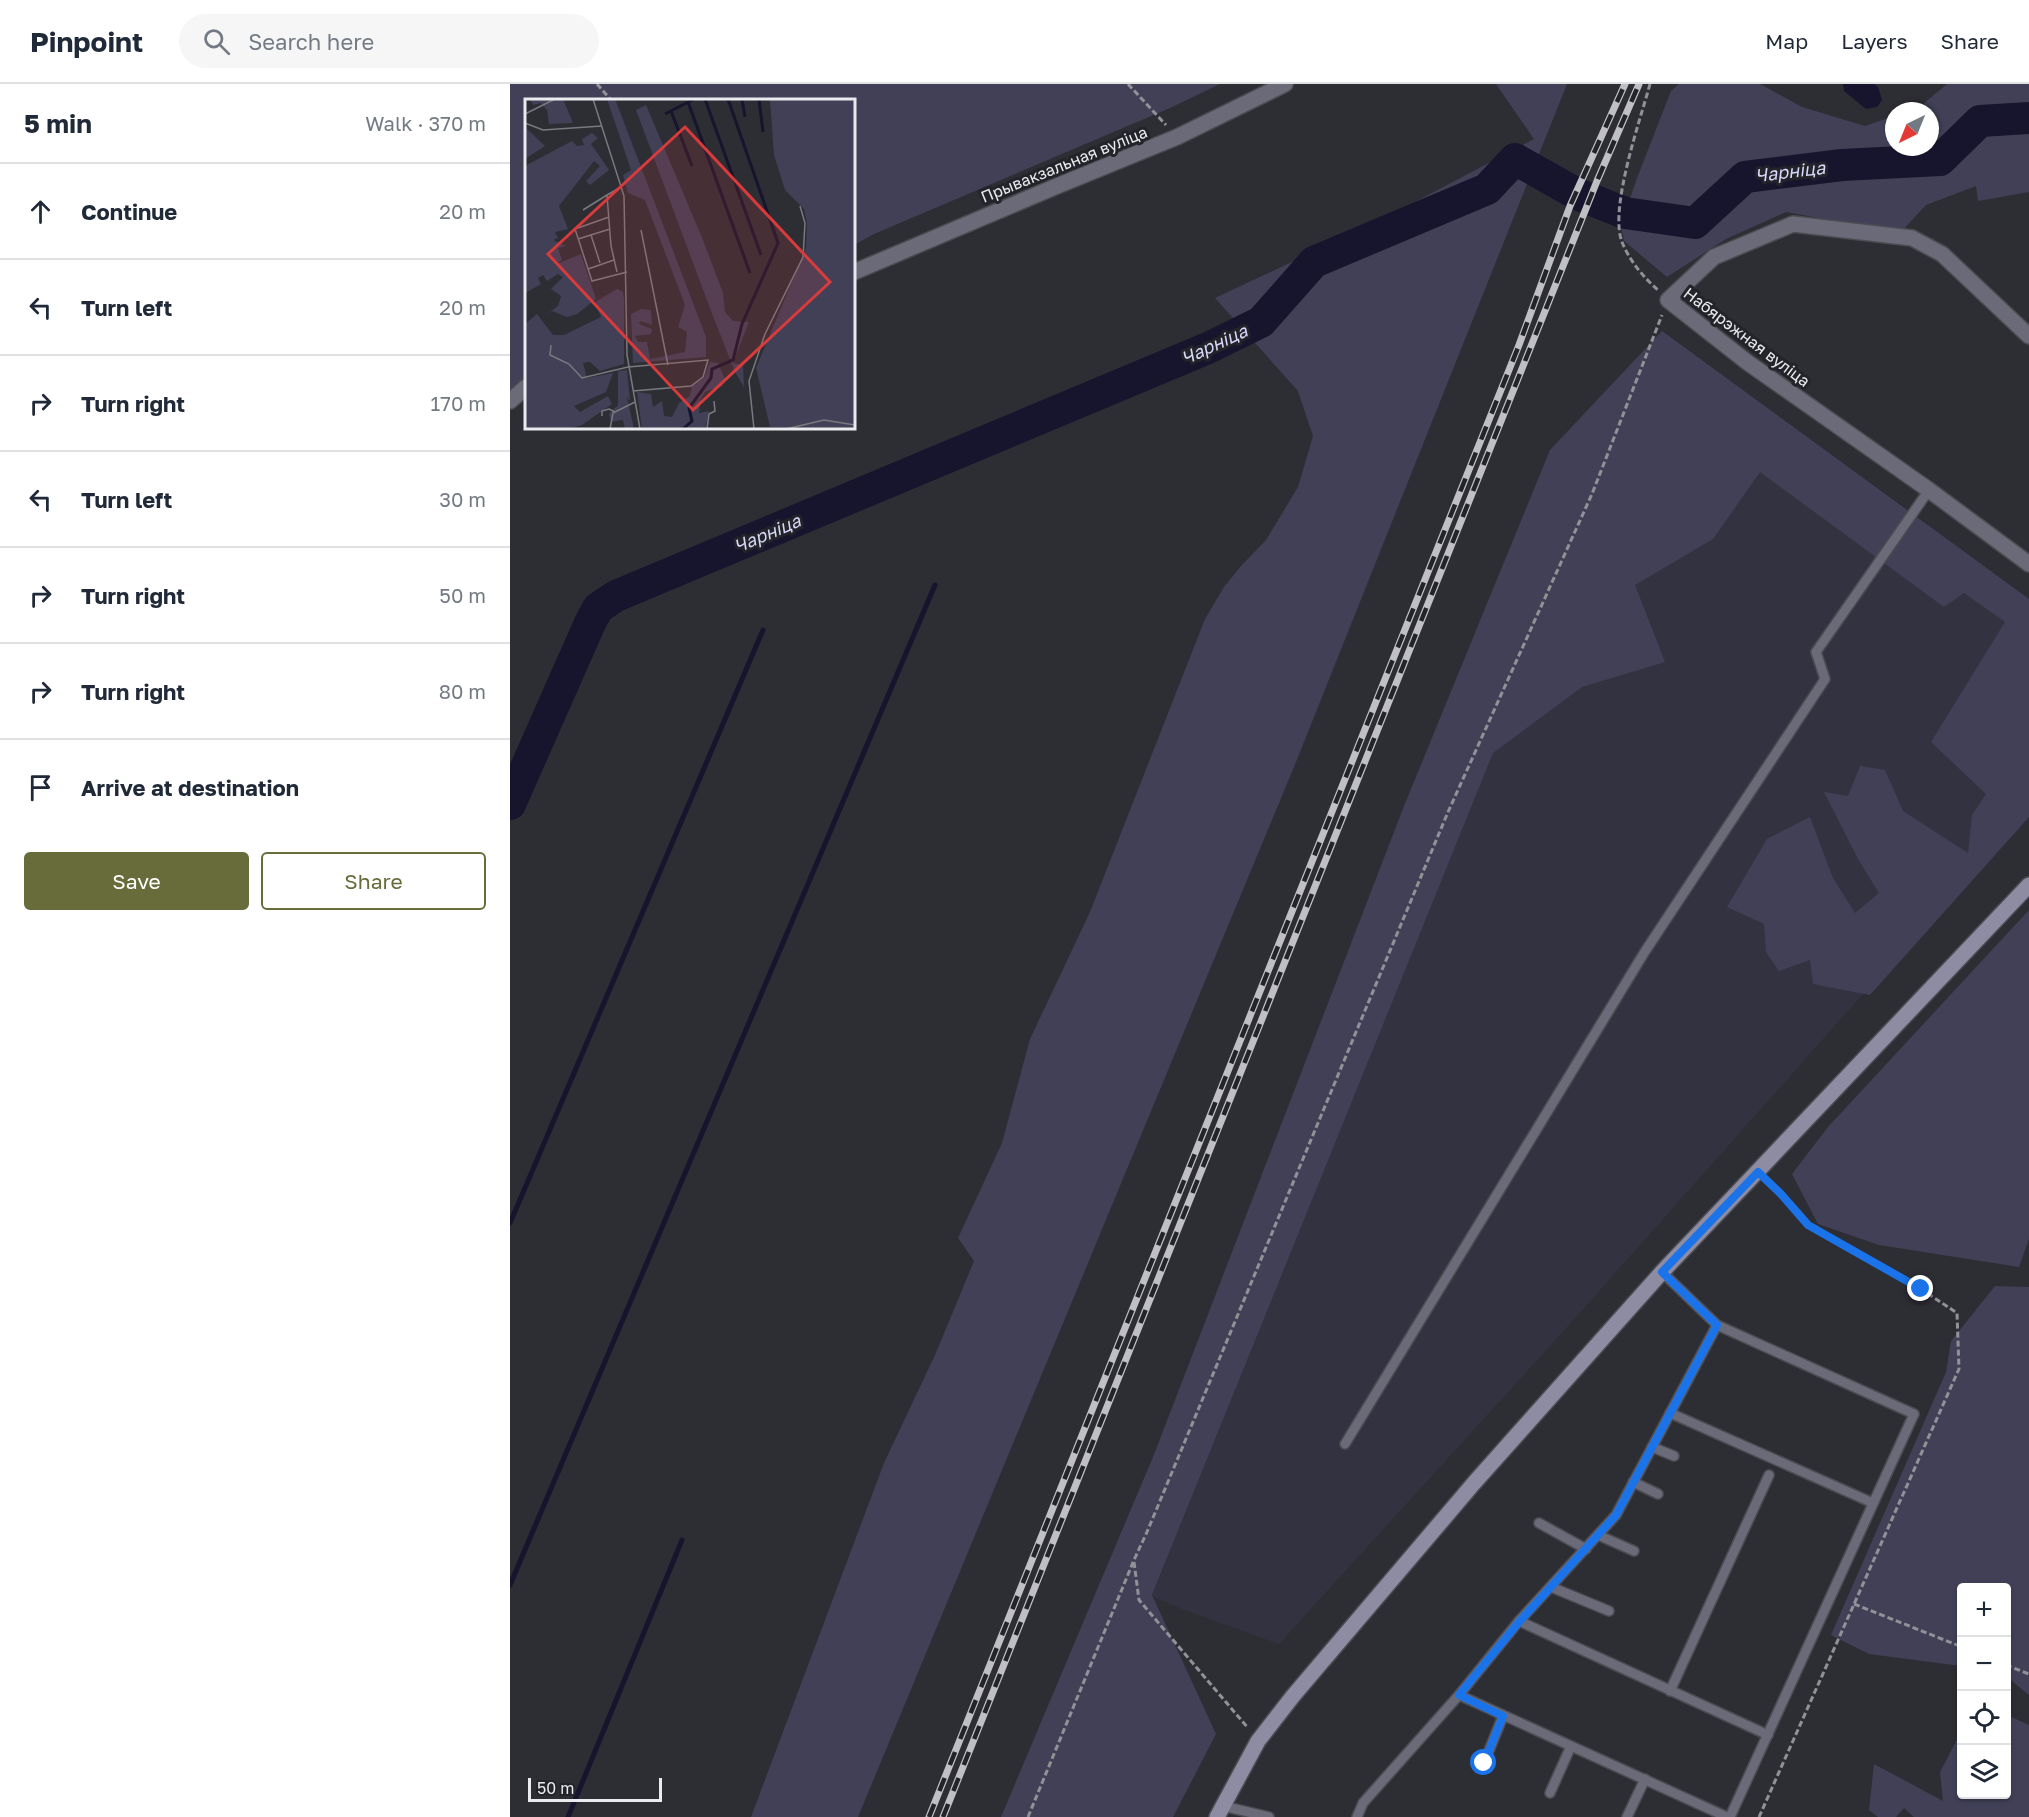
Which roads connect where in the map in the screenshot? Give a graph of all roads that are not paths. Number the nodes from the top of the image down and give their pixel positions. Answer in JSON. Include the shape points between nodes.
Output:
{"nodes":[{"id":1,"x":1285,"y":84,"type":"edge"},
{"id":2,"x":855,"y":273,"type":"edge"},
{"id":3,"x":2029,"y":336,"type":"edge"},
{"id":4,"x":525,"y":388,"type":"edge"},
{"id":5,"x":510,"y":400,"type":"edge"},
{"id":6,"x":1929,"y":490,"type":"junction"},
{"id":7,"x":2029,"y":564,"type":"edge"},
{"id":8,"x":2029,"y":885,"type":"edge"},
{"id":9,"x":1662,"y":1272,"type":"junction"},
{"id":10,"x":1717,"y":1325,"type":"junction"},
{"id":11,"x":1670,"y":1413,"type":"junction"},
{"id":12,"x":1345,"y":1444,"type":"dead end"},
{"id":13,"x":1652,"y":1447,"type":"junction"},
{"id":14,"x":1674,"y":1456,"type":"dead end"},
{"id":15,"x":1769,"y":1475,"type":"dead end"},
{"id":16,"x":1633,"y":1482,"type":"junction"},
{"id":17,"x":1658,"y":1494,"type":"dead end"},
{"id":18,"x":1873,"y":1503,"type":"junction"},
{"id":19,"x":1539,"y":1524,"type":"dead end"},
{"id":20,"x":1598,"y":1535,"type":"junction"},
{"id":21,"x":1586,"y":1550,"type":"junction"},
{"id":22,"x":1634,"y":1551,"type":"dead end"},
{"id":23,"x":1551,"y":1587,"type":"junction"},
{"id":24,"x":1609,"y":1611,"type":"dead end"},
{"id":25,"x":1519,"y":1622,"type":"junction"},
{"id":26,"x":1670,"y":1691,"type":"junction"},
{"id":27,"x":1459,"y":1695,"type":"junction"},
{"id":28,"x":1503,"y":1716,"type":"junction"},
{"id":29,"x":1768,"y":1735,"type":"junction"},
{"id":30,"x":1571,"y":1746,"type":"junction"},
{"id":31,"x":1484,"y":1763,"type":"dead end"},
{"id":32,"x":1645,"y":1779,"type":"junction"},
{"id":33,"x":1550,"y":1793,"type":"dead end"},
{"id":34,"x":1220,"y":1811,"type":"edge"},
{"id":35,"x":1269,"y":1817,"type":"edge"},
{"id":36,"x":1358,"y":1817,"type":"edge"},
{"id":37,"x":1628,"y":1817,"type":"edge"},
{"id":38,"x":1729,"y":1817,"type":"edge"}],
"edges":[{"from":1,"to":2,"type":"street","name":"Прывакзальная вуліца","via":[[1177,137]]},
{"from":3,"to":6,"type":"street","name":"Набярэжная вуліца","via":[[1942,254],[1912,238],[1793,224],[1714,257],[1668,300],[1747,362]]},
{"from":4,"to":5,"type":"street"},
{"from":6,"to":7,"type":"street","name":"Набярэжная вуліца"},
{"from":6,"to":12,"type":"lane","via":[[1816,652],[1825,679],[1644,953]]},
{"from":8,"to":9,"type":"street"},
{"from":9,"to":10,"type":"lane"},
{"from":9,"to":34,"type":"street","via":[[1300,1687],[1258,1741]]},
{"from":10,"to":11,"type":"lane"},
{"from":10,"to":18,"type":"lane","via":[[1914,1414]]},
{"from":11,"to":13,"type":"lane"},
{"from":11,"to":18,"type":"lane"},
{"from":13,"to":14,"type":"lane"},
{"from":13,"to":16,"type":"lane"},
{"from":15,"to":26,"type":"lane"},
{"from":16,"to":17,"type":"lane"},
{"from":16,"to":20,"type":"lane","via":[[1616,1515]]},
{"from":18,"to":29,"type":"lane"},
{"from":19,"to":21,"type":"lane"},
{"from":20,"to":21,"type":"lane"},
{"from":20,"to":22,"type":"lane"},
{"from":21,"to":23,"type":"lane"},
{"from":23,"to":24,"type":"lane"},
{"from":23,"to":25,"type":"lane"},
{"from":25,"to":26,"type":"lane"},
{"from":25,"to":27,"type":"lane"},
{"from":26,"to":29,"type":"lane"},
{"from":27,"to":28,"type":"lane"},
{"from":27,"to":36,"type":"lane","via":[[1363,1803]]},
{"from":28,"to":30,"type":"lane"},
{"from":28,"to":31,"type":"lane"},
{"from":29,"to":38,"type":"lane"},
{"from":30,"to":32,"type":"lane"},
{"from":30,"to":33,"type":"lane"},
{"from":32,"to":37,"type":"lane"},
{"from":32,"to":38,"type":"lane"},
{"from":34,"to":35,"type":"lane"}]}
